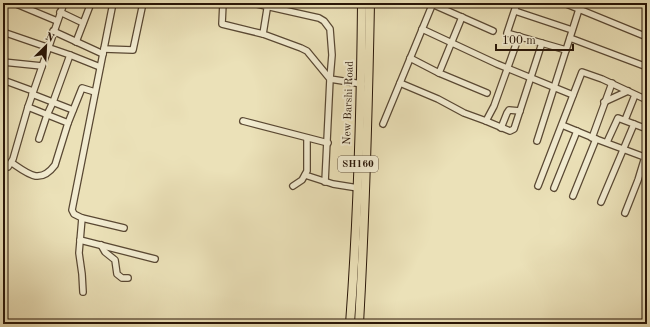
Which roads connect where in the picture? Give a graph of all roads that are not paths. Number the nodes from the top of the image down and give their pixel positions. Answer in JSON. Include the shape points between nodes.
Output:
{"nodes":[{"id":1,"x":14,"y":3,"type":"edge"},
{"id":2,"x":64,"y":3,"type":"edge"},
{"id":3,"x":91,"y":3,"type":"edge"},
{"id":4,"x":113,"y":3,"type":"edge"},
{"id":5,"x":144,"y":3,"type":"edge"},
{"id":6,"x":223,"y":3,"type":"edge"},
{"id":7,"x":252,"y":3,"type":"edge"},
{"id":8,"x":362,"y":3,"type":"edge"},
{"id":9,"x":370,"y":3,"type":"edge"},
{"id":10,"x":493,"y":3,"type":"edge"},
{"id":11,"x":499,"y":3,"type":"edge"},
{"id":12,"x":517,"y":3,"type":"edge"},
{"id":13,"x":564,"y":3,"type":"edge"},
{"id":14,"x":580,"y":3,"type":"edge"},
{"id":15,"x":433,"y":4,"type":"edge"},
{"id":16,"x":268,"y":5,"type":"edge"},
{"id":17,"x":578,"y":9,"type":"junction"},
{"id":18,"x":515,"y":11,"type":"junction"},
{"id":19,"x":60,"y":12,"type":"junction"},
{"id":20,"x":462,"y":17,"type":"junction"},
{"id":21,"x":57,"y":21,"type":"junction"},
{"id":22,"x":83,"y":23,"type":"junction"},
{"id":23,"x":422,"y":29,"type":"junction"},
{"id":24,"x":572,"y":30,"type":"junction"},
{"id":25,"x":53,"y":31,"type":"junction"},
{"id":26,"x":493,"y":31,"type":"dead end"},
{"id":27,"x":3,"y":32,"type":"edge"},
{"id":28,"x":263,"y":34,"type":"junction"},
{"id":29,"x":519,"y":36,"type":"junction"},
{"id":30,"x":647,"y":37,"type":"edge"},
{"id":31,"x":570,"y":38,"type":"junction"},
{"id":32,"x":76,"y":42,"type":"junction"},
{"id":33,"x":451,"y":43,"type":"junction"},
{"id":34,"x":542,"y":43,"type":"junction"},
{"id":35,"x":48,"y":48,"type":"junction"},
{"id":36,"x":566,"y":50,"type":"junction"},
{"id":37,"x":103,"y":51,"type":"junction"},
{"id":38,"x":70,"y":55,"type":"junction"},
{"id":39,"x":410,"y":58,"type":"junction"},
{"id":40,"x":3,"y":62,"type":"edge"},
{"id":41,"x":42,"y":66,"type":"junction"},
{"id":42,"x":100,"y":67,"type":"junction"},
{"id":43,"x":647,"y":67,"type":"edge"},
{"id":44,"x":507,"y":68,"type":"junction"},
{"id":45,"x":439,"y":73,"type":"junction"},
{"id":46,"x":330,"y":79,"type":"junction"},
{"id":47,"x":531,"y":79,"type":"junction"},
{"id":48,"x":3,"y":80,"type":"edge"},
{"id":49,"x":400,"y":83,"type":"junction"},
{"id":50,"x":362,"y":84,"type":"junction"},
{"id":51,"x":612,"y":84,"type":"junction"},
{"id":52,"x":554,"y":87,"type":"junction"},
{"id":53,"x":628,"y":91,"type":"junction"},
{"id":54,"x":33,"y":92,"type":"junction"},
{"id":55,"x":95,"y":92,"type":"junction"},
{"id":56,"x":487,"y":94,"type":"dead end"},
{"id":57,"x":573,"y":95,"type":"junction"},
{"id":58,"x":636,"y":95,"type":"junction"},
{"id":59,"x":647,"y":100,"type":"edge"},
{"id":60,"x":53,"y":102,"type":"junction"},
{"id":61,"x":604,"y":102,"type":"junction"},
{"id":62,"x":28,"y":108,"type":"junction"},
{"id":63,"x":73,"y":110,"type":"junction"},
{"id":64,"x":520,"y":111,"type":"junction"},
{"id":65,"x":47,"y":115,"type":"junction"},
{"id":66,"x":625,"y":120,"type":"junction"},
{"id":67,"x":243,"y":121,"type":"dead end"},
{"id":68,"x":486,"y":121,"type":"junction"},
{"id":69,"x":68,"y":123,"type":"junction"},
{"id":70,"x":383,"y":124,"type":"dead end"},
{"id":71,"x":634,"y":124,"type":"junction"},
{"id":72,"x":562,"y":125,"type":"junction"},
{"id":73,"x":501,"y":128,"type":"junction"},
{"id":74,"x":647,"y":129,"type":"edge"},
{"id":75,"x":577,"y":131,"type":"junction"},
{"id":76,"x":307,"y":138,"type":"junction"},
{"id":77,"x":594,"y":138,"type":"junction"},
{"id":78,"x":39,"y":139,"type":"dead end"},
{"id":79,"x":537,"y":141,"type":"dead end"},
{"id":80,"x":607,"y":142,"type":"junction"},
{"id":81,"x":328,"y":143,"type":"junction"},
{"id":82,"x":623,"y":149,"type":"junction"},
{"id":83,"x":646,"y":158,"type":"edge"},
{"id":84,"x":12,"y":163,"type":"junction"},
{"id":85,"x":3,"y":166,"type":"edge"},
{"id":86,"x":305,"y":175,"type":"junction"},
{"id":87,"x":325,"y":182,"type":"junction"},
{"id":88,"x":293,"y":186,"type":"dead end"},
{"id":89,"x":538,"y":186,"type":"dead end"},
{"id":90,"x":358,"y":188,"type":"junction"},
{"id":91,"x":554,"y":188,"type":"dead end"},
{"id":92,"x":573,"y":196,"type":"dead end"},
{"id":93,"x":601,"y":202,"type":"dead end"},
{"id":94,"x":625,"y":213,"type":"dead end"},
{"id":95,"x":82,"y":218,"type":"junction"},
{"id":96,"x":124,"y":228,"type":"dead end"},
{"id":97,"x":80,"y":240,"type":"junction"},
{"id":98,"x":101,"y":245,"type":"junction"},
{"id":99,"x":155,"y":260,"type":"dead end"},
{"id":100,"x":128,"y":278,"type":"dead end"},
{"id":101,"x":82,"y":292,"type":"dead end"},
{"id":102,"x":350,"y":324,"type":"edge"},
{"id":103,"x":358,"y":324,"type":"edge"}],
"edges":[{"from":1,"to":21,"type":"street"},
{"from":2,"to":19,"type":"street"},
{"from":3,"to":22,"type":"street"},
{"from":4,"to":37,"type":"street"},
{"from":5,"to":37,"type":"street","via":[[134,50]]},
{"from":6,"to":28,"type":"street","via":[[222,24]]},
{"from":7,"to":16,"type":"street"},
{"from":8,"to":50,"type":"main road","name":"New Barshi Road","number":"SH160"},
{"from":9,"to":103,"type":"main road","name":"New Barshi Road","number":"SH160","via":[[368,128]]},
{"from":10,"to":11,"type":"street"},
{"from":12,"to":18,"type":"street"},
{"from":13,"to":17,"type":"street"},
{"from":14,"to":17,"type":"street"},
{"from":15,"to":20,"type":"street"},
{"from":15,"to":23,"type":"street"},
{"from":16,"to":28,"type":"street"},
{"from":16,"to":46,"type":"street","via":[[324,21],[330,29]]},
{"from":17,"to":24,"type":"street"},
{"from":17,"to":30,"type":"street"},
{"from":18,"to":24,"type":"street"},
{"from":18,"to":29,"type":"street","via":[[507,33]]},
{"from":19,"to":21,"type":"street"},
{"from":19,"to":22,"type":"street"},
{"from":20,"to":26,"type":"street"},
{"from":20,"to":33,"type":"street"},
{"from":21,"to":25,"type":"street"},
{"from":22,"to":32,"type":"street"},
{"from":23,"to":33,"type":"street"},
{"from":23,"to":39,"type":"street"},
{"from":24,"to":31,"type":"street"},
{"from":25,"to":32,"type":"street"},
{"from":25,"to":35,"type":"street"},
{"from":27,"to":35,"type":"street"},
{"from":28,"to":46,"type":"street","via":[[306,51]]},
{"from":29,"to":34,"type":"street"},
{"from":29,"to":44,"type":"street"},
{"from":31,"to":36,"type":"street"},
{"from":31,"to":43,"type":"street"},
{"from":32,"to":37,"type":"street"},
{"from":33,"to":44,"type":"street"},
{"from":33,"to":45,"type":"street"},
{"from":34,"to":36,"type":"street"},
{"from":34,"to":47,"type":"street"},
{"from":35,"to":38,"type":"street"},
{"from":35,"to":41,"type":"street"},
{"from":36,"to":52,"type":"street"},
{"from":37,"to":42,"type":"street"},
{"from":38,"to":42,"type":"street"},
{"from":38,"to":60,"type":"street"},
{"from":39,"to":45,"type":"street"},
{"from":39,"to":49,"type":"street"},
{"from":40,"to":41,"type":"street"},
{"from":41,"to":54,"type":"street"},
{"from":42,"to":55,"type":"street"},
{"from":44,"to":47,"type":"street"},
{"from":44,"to":68,"type":"street"},
{"from":45,"to":56,"type":"street"},
{"from":46,"to":50,"type":"street"},
{"from":46,"to":81,"type":"street"},
{"from":47,"to":52,"type":"street"},
{"from":47,"to":64,"type":"street"},
{"from":48,"to":54,"type":"street"},
{"from":49,"to":68,"type":"street"},
{"from":49,"to":70,"type":"street"},
{"from":50,"to":90,"type":"main road","name":"New Barshi Road","number":"SH160"},
{"from":51,"to":53,"type":"street"},
{"from":51,"to":57,"type":"street","via":[[582,72]]},
{"from":51,"to":61,"type":"street"},
{"from":52,"to":57,"type":"street"},
{"from":52,"to":79,"type":"street"},
{"from":53,"to":58,"type":"street"},
{"from":53,"to":61,"type":"street"},
{"from":54,"to":60,"type":"street"},
{"from":54,"to":62,"type":"street"},
{"from":55,"to":63,"type":"street","via":[[82,88]]},
{"from":55,"to":95,"type":"street","via":[[72,210]]},
{"from":57,"to":72,"type":"street"},
{"from":58,"to":59,"type":"street"},
{"from":58,"to":66,"type":"street"},
{"from":60,"to":63,"type":"street"},
{"from":60,"to":65,"type":"street"},
{"from":61,"to":77,"type":"street"},
{"from":62,"to":65,"type":"street"},
{"from":62,"to":84,"type":"street"},
{"from":63,"to":69,"type":"street"},
{"from":64,"to":73,"type":"street","via":[[509,110]]},
{"from":64,"to":73,"type":"street","via":[[514,129],[510,131]]},
{"from":65,"to":69,"type":"street"},
{"from":65,"to":78,"type":"street"},
{"from":66,"to":71,"type":"street"},
{"from":66,"to":80,"type":"street","via":[[618,118]]},
{"from":67,"to":76,"type":"street"},
{"from":68,"to":73,"type":"street"},
{"from":69,"to":84,"type":"street","via":[[55,165],[46,174],[29,175]]},
{"from":71,"to":74,"type":"street"},
{"from":71,"to":82,"type":"street"},
{"from":72,"to":75,"type":"street"},
{"from":72,"to":89,"type":"street"},
{"from":75,"to":77,"type":"street"},
{"from":75,"to":91,"type":"street"},
{"from":76,"to":81,"type":"street"},
{"from":76,"to":86,"type":"street"},
{"from":77,"to":80,"type":"street"},
{"from":77,"to":92,"type":"street"},
{"from":80,"to":82,"type":"street"},
{"from":81,"to":87,"type":"street"},
{"from":82,"to":83,"type":"street"},
{"from":82,"to":93,"type":"street"},
{"from":83,"to":94,"type":"street"},
{"from":84,"to":85,"type":"street","via":[[8,167]]},
{"from":86,"to":87,"type":"street"},
{"from":86,"to":88,"type":"street"},
{"from":87,"to":90,"type":"street"},
{"from":90,"to":102,"type":"main road","name":"New Barshi Road","number":"SH160"},
{"from":95,"to":96,"type":"street"},
{"from":95,"to":97,"type":"street"},
{"from":97,"to":98,"type":"street"},
{"from":97,"to":101,"type":"street"},
{"from":98,"to":99,"type":"street"},
{"from":98,"to":100,"type":"street","via":[[104,252],[115,260],[117,274],[122,278]]}]}
